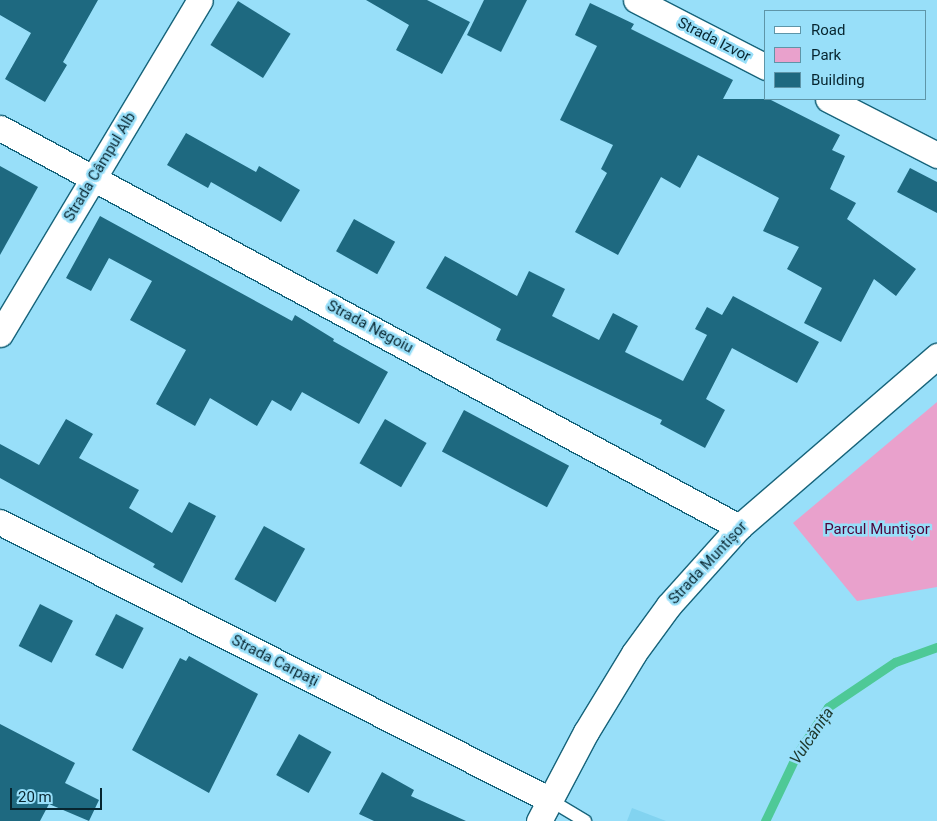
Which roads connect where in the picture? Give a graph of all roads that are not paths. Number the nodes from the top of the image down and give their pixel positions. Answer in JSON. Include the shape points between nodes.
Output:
{"nodes":[{"id":1,"x":200,"y":0,"type":"edge"},
{"id":2,"x":636,"y":0,"type":"edge"},
{"id":3,"x":764,"y":66,"type":"edge"},
{"id":4,"x":830,"y":100,"type":"edge"},
{"id":5,"x":0,"y":128,"type":"edge"},
{"id":6,"x":937,"y":155,"type":"edge"},
{"id":7,"x":94,"y":177,"type":"junction"},
{"id":8,"x":0,"y":334,"type":"edge"},
{"id":9,"x":937,"y":356,"type":"edge"},
{"id":10,"x":0,"y":522,"type":"edge"},
{"id":11,"x":739,"y":526,"type":"junction"},
{"id":12,"x":545,"y":810,"type":"edge"},
{"id":13,"x":585,"y":821,"type":"edge"}],
"edges":[{"from":1,"to":7,"type":"street","name":"Strada Câmpul Alb"},
{"from":2,"to":3,"type":"street","name":"Strada Izvor"},
{"from":4,"to":6,"type":"street"},
{"from":5,"to":7,"type":"street","name":"Strada Negoiu"},
{"from":7,"to":8,"type":"street","name":"Strada Câmpul Alb"},
{"from":7,"to":11,"type":"street","name":"Strada Negoiu"},
{"from":9,"to":11,"type":"street","name":"Strada Muntișor"},
{"from":10,"to":12,"type":"street","name":"Strada Carpați"},
{"from":11,"to":12,"type":"street","name":"Strada Muntișor","via":[[669,605],[634,653],[586,732]]},
{"from":12,"to":13,"type":"lane"}]}
